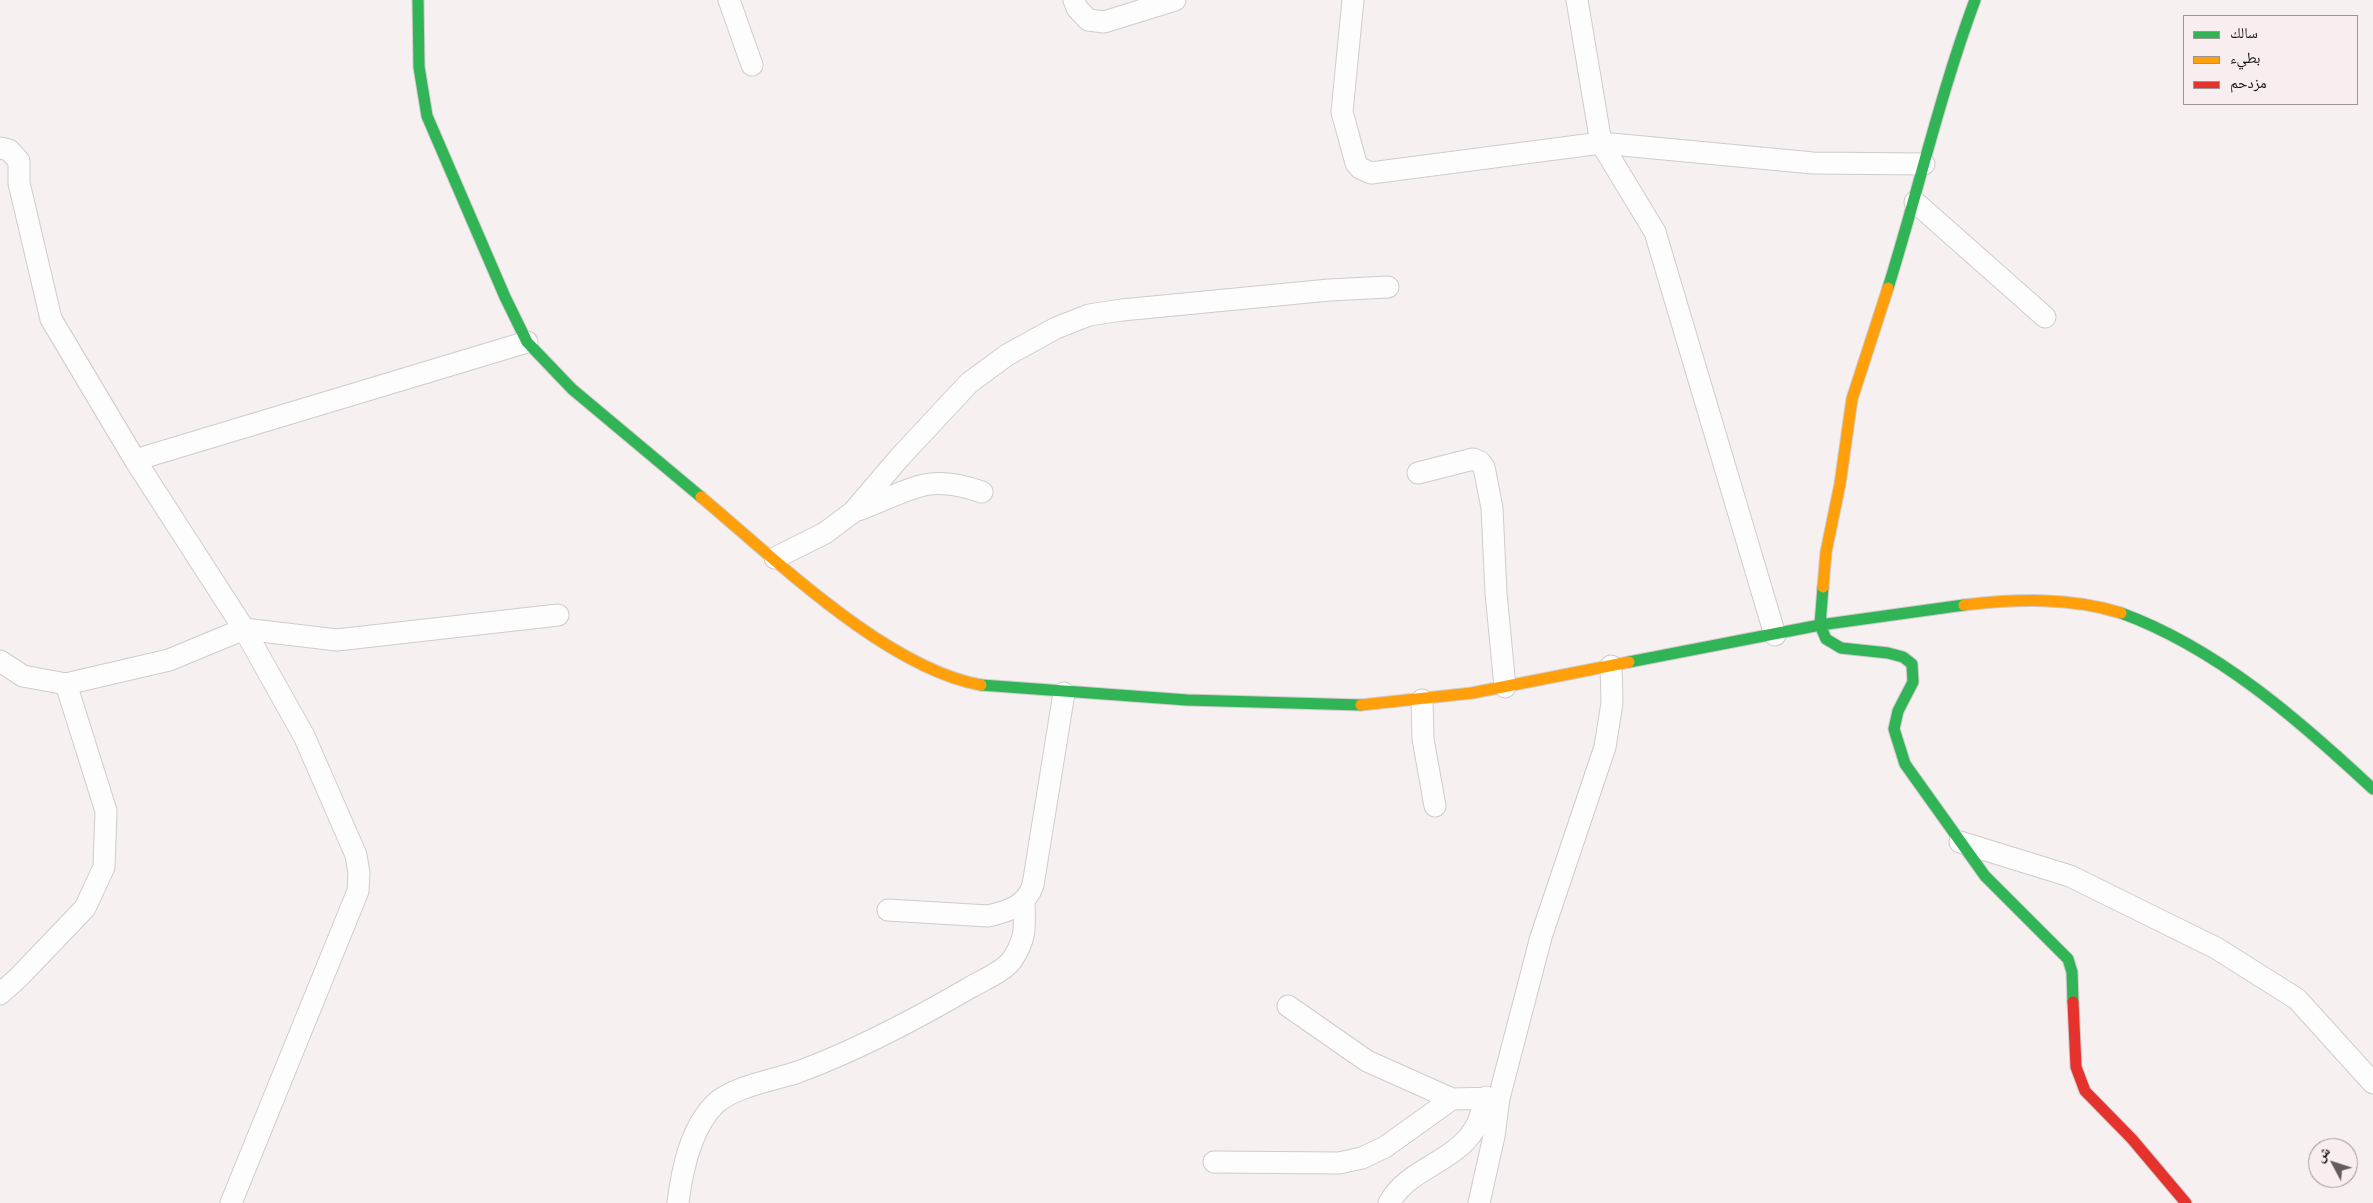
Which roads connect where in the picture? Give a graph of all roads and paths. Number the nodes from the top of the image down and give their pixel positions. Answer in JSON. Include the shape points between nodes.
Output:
{"nodes":[{"id":1,"x":418,"y":0,"type":"edge"},
{"id":2,"x":729,"y":0,"type":"edge"},
{"id":3,"x":1074,"y":0,"type":"edge"},
{"id":4,"x":1175,"y":0,"type":"edge"},
{"id":5,"x":1353,"y":0,"type":"edge"},
{"id":6,"x":1578,"y":0,"type":"edge"},
{"id":7,"x":1975,"y":0,"type":"edge"},
{"id":8,"x":752,"y":65,"type":"dead end"},
{"id":9,"x":1602,"y":143,"type":"junction"},
{"id":10,"x":0,"y":148,"type":"edge"},
{"id":11,"x":1924,"y":164,"type":"junction"},
{"id":12,"x":1915,"y":202,"type":"junction"},
{"id":13,"x":1388,"y":287,"type":"dead end"},
{"id":14,"x":2045,"y":316,"type":"dead end"},
{"id":15,"x":527,"y":342,"type":"junction"},
{"id":16,"x":134,"y":460,"type":"junction"},
{"id":17,"x":1418,"y":474,"type":"dead end"},
{"id":18,"x":982,"y":492,"type":"dead end"},
{"id":19,"x":853,"y":512,"type":"junction"},
{"id":20,"x":775,"y":558,"type":"junction"},
{"id":21,"x":558,"y":615,"type":"dead end"},
{"id":22,"x":1820,"y":625,"type":"junction"},
{"id":23,"x":244,"y":629,"type":"junction"},
{"id":24,"x":1775,"y":635,"type":"junction"},
{"id":25,"x":0,"y":661,"type":"edge"},
{"id":26,"x":1611,"y":666,"type":"junction"},
{"id":27,"x":66,"y":684,"type":"junction"},
{"id":28,"x":1505,"y":686,"type":"junction"},
{"id":29,"x":1064,"y":693,"type":"junction"},
{"id":30,"x":1422,"y":700,"type":"junction"},
{"id":31,"x":2373,"y":789,"type":"edge"},
{"id":32,"x":1434,"y":806,"type":"dead end"},
{"id":33,"x":1960,"y":842,"type":"junction"},
{"id":34,"x":1024,"y":903,"type":"junction"},
{"id":35,"x":888,"y":910,"type":"dead end"},
{"id":36,"x":0,"y":994,"type":"edge"},
{"id":37,"x":1288,"y":1006,"type":"dead end"},
{"id":38,"x":2373,"y":1083,"type":"edge"},
{"id":39,"x":1492,"y":1098,"type":"junction"},
{"id":40,"x":1452,"y":1099,"type":"junction"},
{"id":41,"x":1214,"y":1162,"type":"dead end"},
{"id":42,"x":231,"y":1203,"type":"edge"},
{"id":43,"x":678,"y":1203,"type":"edge"},
{"id":44,"x":1389,"y":1203,"type":"edge"},
{"id":45,"x":1479,"y":1203,"type":"edge"},
{"id":46,"x":2186,"y":1203,"type":"edge"}],
"edges":[{"from":1,"to":15,"type":"main road","via":[[419,67],[427,116]]},
{"from":2,"to":8,"type":"street"},
{"from":3,"to":4,"type":"street","via":[[1088,20],[1104,22]]},
{"from":5,"to":9,"type":"street","via":[[1342,112],[1360,168],[1371,173]]},
{"from":6,"to":9,"type":"street"},
{"from":7,"to":11,"type":"main road","via":[[1954,57]]},
{"from":9,"to":11,"type":"street","via":[[1813,163]]},
{"from":9,"to":24,"type":"street","via":[[1655,232]]},
{"from":10,"to":16,"type":"street","via":[[9,150],[19,161],[19,183],[51,319]]},
{"from":11,"to":12,"type":"main road"},
{"from":12,"to":14,"type":"street"},
{"from":12,"to":22,"type":"main road","via":[[1852,399],[1826,552]]},
{"from":13,"to":19,"type":"street","via":[[1122,310],[1089,315],[1056,328],[1007,355],[969,383]]},
{"from":15,"to":16,"type":"street"},
{"from":15,"to":20,"type":"main road","via":[[572,389]]},
{"from":16,"to":23,"type":"street"},
{"from":17,"to":28,"type":"street","via":[[1473,459],[1484,467],[1492,508]]},
{"from":18,"to":19,"type":"street","via":[[941,484],[924,485]]},
{"from":19,"to":20,"type":"street","via":[[825,533]]},
{"from":20,"to":29,"type":"main road","via":[[859,626],[915,664],[979,685]]},
{"from":21,"to":23,"type":"street","via":[[336,640]]},
{"from":22,"to":24,"type":"main road"},
{"from":22,"to":31,"type":"main road","via":[[2002,601],[2041,600],[2101,607],[2158,629],[2222,664],[2328,746]]},
{"from":22,"to":33,"type":"main road","via":[[1826,639],[1841,648],[1888,653],[1903,657],[1912,664],[1913,682],[1898,711],[1894,728],[1905,764]]},
{"from":23,"to":27,"type":"street","via":[[169,660]]},
{"from":23,"to":42,"type":"street","via":[[304,736],[356,855],[359,873],[358,890]]},
{"from":24,"to":26,"type":"main road"},
{"from":25,"to":27,"type":"street","via":[[23,676]]},
{"from":26,"to":28,"type":"main road"},
{"from":26,"to":39,"type":"street","via":[[1612,703],[1605,747],[1541,937]]},
{"from":27,"to":36,"type":"street","via":[[106,811],[104,867],[85,908]]},
{"from":28,"to":30,"type":"main road"},
{"from":29,"to":30,"type":"main road","via":[[1281,705],[1352,706]]},
{"from":29,"to":34,"type":"street","via":[[1033,885]]},
{"from":30,"to":32,"type":"street","via":[[1423,739]]},
{"from":33,"to":38,"type":"street","via":[[2070,876],[2216,948],[2297,999]]},
{"from":33,"to":46,"type":"main road","via":[[1985,876],[2068,959],[2072,972],[2076,1067],[2085,1090]]},
{"from":34,"to":35,"type":"street","via":[[988,916]]},
{"from":34,"to":43,"type":"street","via":[[1025,936],[1011,962],[990,976],[930,1011],[850,1050],[798,1072],[725,1096],[714,1105],[700,1125],[687,1155]]},
{"from":37,"to":40,"type":"street","via":[[1367,1061]]},
{"from":39,"to":40,"type":"street"},
{"from":39,"to":44,"type":"street","via":[[1464,1143],[1399,1189]]},
{"from":39,"to":45,"type":"street","via":[[1494,1136]]},
{"from":40,"to":41,"type":"street","via":[[1385,1147],[1362,1158],[1339,1163]]}]}
